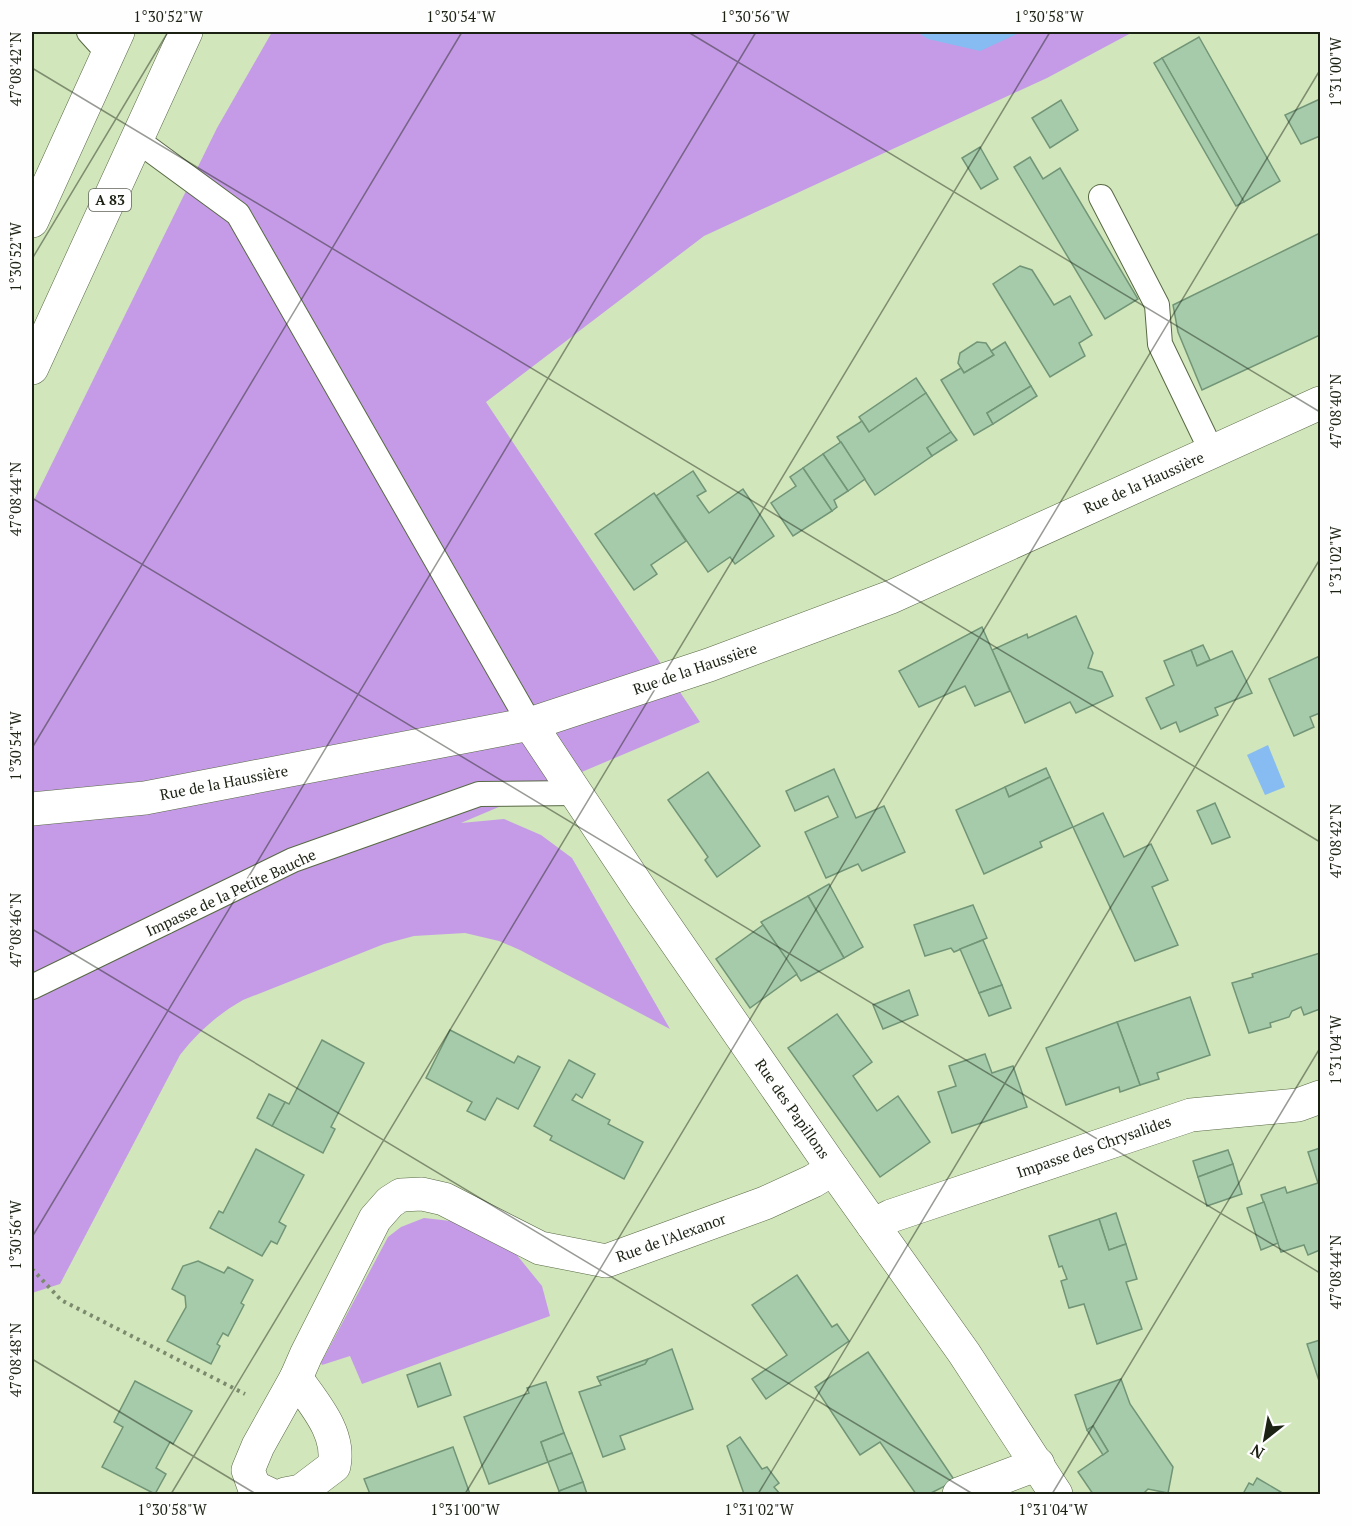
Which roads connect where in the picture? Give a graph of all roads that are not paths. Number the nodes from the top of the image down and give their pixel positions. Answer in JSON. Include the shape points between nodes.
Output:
{"nodes":[{"id":1,"x":186,"y":32,"type":"edge"},
{"id":2,"x":105,"y":39,"type":"edge"},
{"id":3,"x":137,"y":140,"type":"junction"},
{"id":4,"x":1101,"y":197,"type":"dead end"},
{"id":5,"x":32,"y":221,"type":"edge"},
{"id":6,"x":32,"y":368,"type":"edge"},
{"id":7,"x":1320,"y":403,"type":"edge"},
{"id":8,"x":1212,"y":452,"type":"junction"},
{"id":9,"x":530,"y":724,"type":"junction"},
{"id":10,"x":576,"y":793,"type":"junction"},
{"id":11,"x":32,"y":809,"type":"edge"},
{"id":12,"x":32,"y":987,"type":"edge"},
{"id":13,"x":1320,"y":1097,"type":"edge"},
{"id":14,"x":833,"y":1169,"type":"junction"},
{"id":15,"x":873,"y":1224,"type":"junction"},
{"id":16,"x":296,"y":1378,"type":"junction"},
{"id":17,"x":1038,"y":1464,"type":"junction"},
{"id":18,"x":269,"y":1494,"type":"edge"},
{"id":19,"x":285,"y":1494,"type":"edge"},
{"id":20,"x":959,"y":1494,"type":"edge"},
{"id":21,"x":1056,"y":1494,"type":"edge"}],
"edges":[{"from":1,"to":3,"type":"main road","number":"A 83"},
{"from":2,"to":5,"type":"main road"},
{"from":3,"to":6,"type":"main road","number":"A 83"},
{"from":3,"to":9,"type":"lane","via":[[238,214]]},
{"from":4,"to":8,"type":"lane","via":[[1157,306],[1160,344]]},
{"from":7,"to":8,"type":"main road","name":"Rue de la Haussière"},
{"from":8,"to":9,"type":"main road","name":"Rue de la Haussière","via":[[891,597],[709,665]]},
{"from":9,"to":10,"type":"main road","name":"Rue des Papillons"},
{"from":9,"to":11,"type":"main road","name":"Rue de la Haussière","via":[[145,798]]},
{"from":10,"to":12,"type":"lane","name":"Impasse de la Petite Bauche","via":[[479,794],[293,860]]},
{"from":10,"to":14,"type":"main road","name":"Rue des Papillons"},
{"from":13,"to":15,"type":"main road","name":"Impasse des Chrysalides","via":[[1298,1105],[1191,1115]]},
{"from":14,"to":15,"type":"main road","name":"Rue des Papillons"},
{"from":14,"to":16,"type":"main road","name":"Rue de l'Alexanor","via":[[765,1203],[606,1261],[540,1248],[444,1199],[422,1194],[401,1196],[375,1219]]},
{"from":15,"to":17,"type":"main road","name":"Rue des Papillons"},
{"from":16,"to":18,"type":"main road","name":"Rue de l'Alexanor","via":[[248,1470],[254,1487]]},
{"from":16,"to":19,"type":"main road","via":[[318,1408],[333,1438],[336,1454],[334,1466],[301,1491]]},
{"from":17,"to":20,"type":"main road"},
{"from":17,"to":21,"type":"main road","name":"Rue des Papillons"}]}
